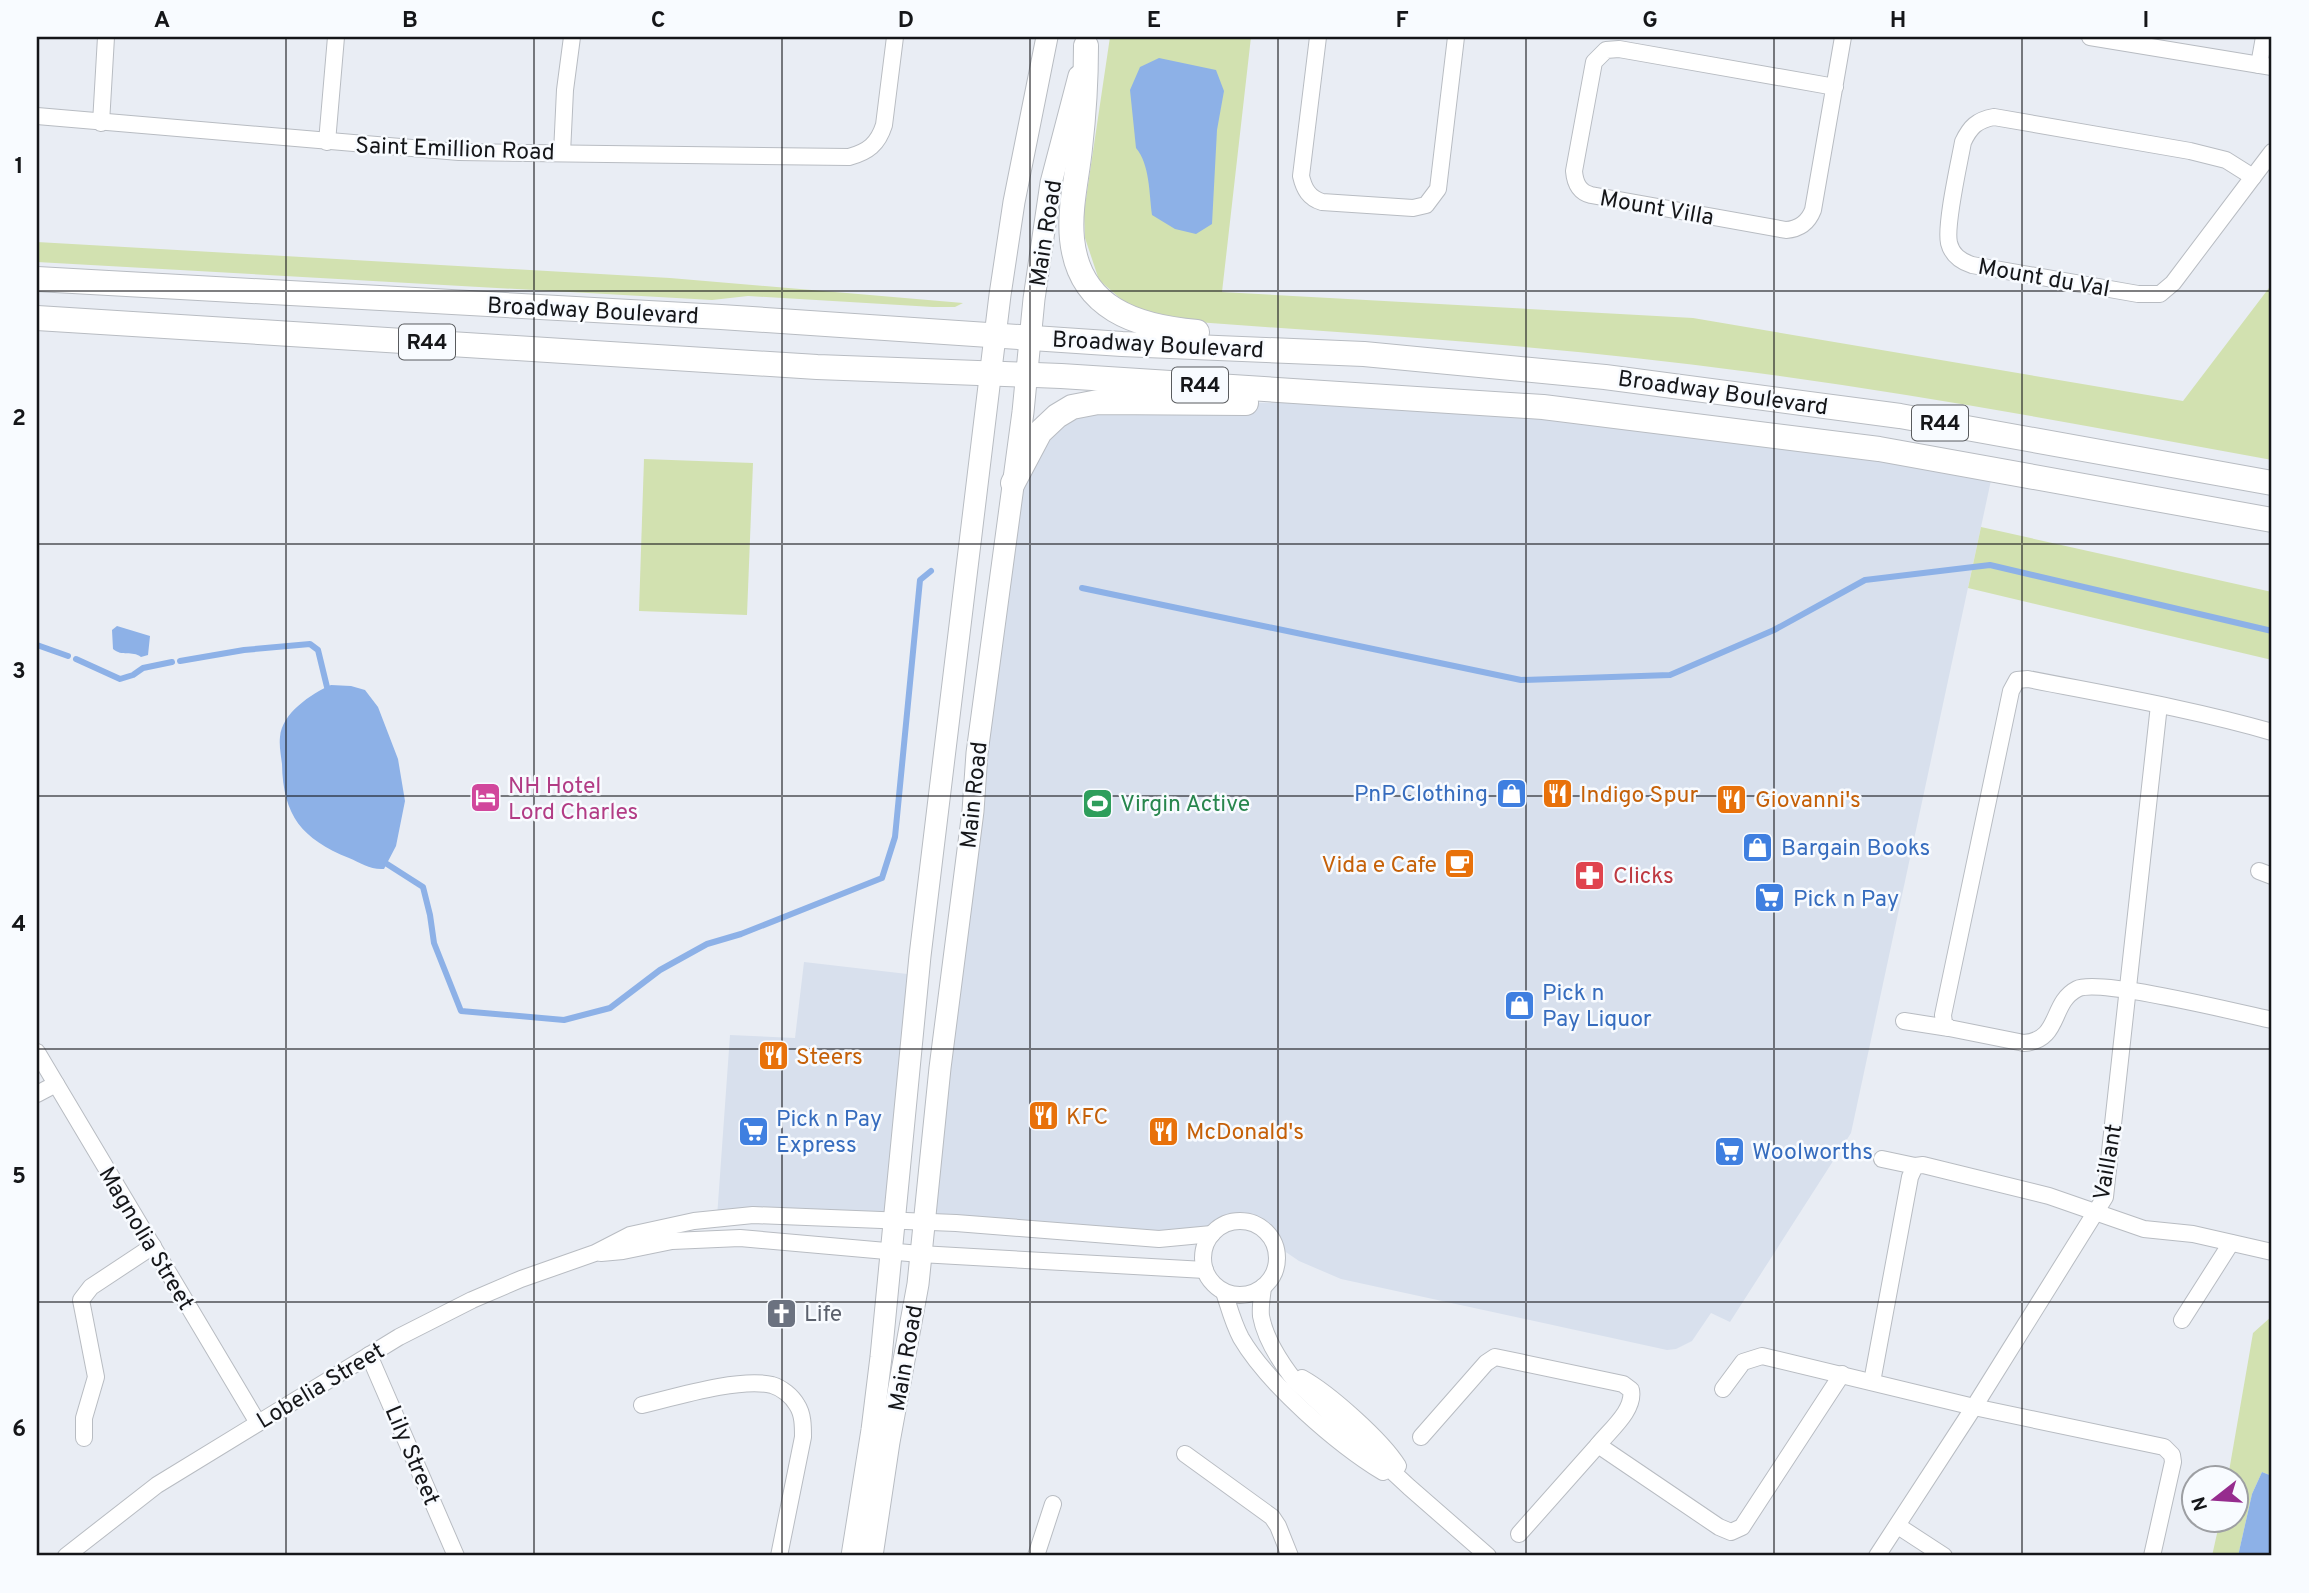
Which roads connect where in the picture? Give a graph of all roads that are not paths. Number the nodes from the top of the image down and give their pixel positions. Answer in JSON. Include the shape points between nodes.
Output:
{"nodes":[{"id":1,"x":106,"y":37,"type":"edge"},
{"id":2,"x":336,"y":37,"type":"edge"},
{"id":3,"x":572,"y":37,"type":"edge"},
{"id":4,"x":895,"y":37,"type":"edge"},
{"id":5,"x":1047,"y":37,"type":"edge"},
{"id":6,"x":1318,"y":37,"type":"edge"},
{"id":7,"x":1456,"y":37,"type":"edge"},
{"id":8,"x":1843,"y":37,"type":"edge"},
{"id":9,"x":2090,"y":37,"type":"edge"},
{"id":10,"x":2264,"y":37,"type":"edge"},
{"id":11,"x":1087,"y":41,"type":"edge"},
{"id":12,"x":2266,"y":66,"type":"edge"},
{"id":13,"x":1835,"y":87,"type":"junction"},
{"id":14,"x":37,"y":116,"type":"edge"},
{"id":15,"x":101,"y":123,"type":"junction"},
{"id":16,"x":327,"y":142,"type":"junction"},
{"id":17,"x":2272,"y":152,"type":"edge"},
{"id":18,"x":562,"y":153,"type":"junction"},
{"id":19,"x":2253,"y":177,"type":"junction"},
{"id":20,"x":37,"y":279,"type":"edge"},
{"id":21,"x":37,"y":318,"type":"edge"},
{"id":22,"x":995,"y":336,"type":"junction"},
{"id":23,"x":1031,"y":338,"type":"junction"},
{"id":24,"x":1364,"y":354,"type":"junction"},
{"id":25,"x":990,"y":373,"type":"junction"},
{"id":26,"x":1027,"y":374,"type":"junction"},
{"id":27,"x":1373,"y":397,"type":"junction"},
{"id":28,"x":1013,"y":482,"type":"junction"},
{"id":29,"x":2272,"y":483,"type":"edge"},
{"id":30,"x":2272,"y":520,"type":"edge"},
{"id":31,"x":2159,"y":705,"type":"junction"},
{"id":32,"x":2272,"y":732,"type":"edge"},
{"id":33,"x":2129,"y":990,"type":"junction"},
{"id":34,"x":2272,"y":1020,"type":"edge"},
{"id":35,"x":1904,"y":1021,"type":"dead end"},
{"id":36,"x":1949,"y":1028,"type":"junction"},
{"id":37,"x":37,"y":1052,"type":"edge"},
{"id":38,"x":56,"y":1084,"type":"junction"},
{"id":39,"x":37,"y":1094,"type":"edge"},
{"id":40,"x":1882,"y":1159,"type":"dead end"},
{"id":41,"x":1915,"y":1167,"type":"junction"},
{"id":42,"x":2098,"y":1212,"type":"junction"},
{"id":43,"x":894,"y":1220,"type":"junction"},
{"id":44,"x":923,"y":1222,"type":"junction"},
{"id":45,"x":1212,"y":1234,"type":"junction"},
{"id":46,"x":2231,"y":1243,"type":"junction"},
{"id":47,"x":153,"y":1246,"type":"junction"},
{"id":48,"x":891,"y":1251,"type":"junction"},
{"id":49,"x":2272,"y":1252,"type":"edge"},
{"id":50,"x":595,"y":1253,"type":"junction"},
{"id":51,"x":920,"y":1254,"type":"junction"},
{"id":52,"x":1205,"y":1270,"type":"junction"},
{"id":53,"x":1263,"y":1287,"type":"junction"},
{"id":54,"x":1224,"y":1292,"type":"junction"},
{"id":55,"x":2182,"y":1320,"type":"dead end"},
{"id":56,"x":369,"y":1355,"type":"junction"},
{"id":57,"x":1842,"y":1374,"type":"junction"},
{"id":58,"x":1872,"y":1382,"type":"junction"},
{"id":59,"x":1723,"y":1389,"type":"dead end"},
{"id":60,"x":642,"y":1405,"type":"dead end"},
{"id":61,"x":1974,"y":1407,"type":"junction"},
{"id":62,"x":1335,"y":1420,"type":"junction"},
{"id":63,"x":258,"y":1423,"type":"junction"},
{"id":64,"x":1421,"y":1437,"type":"dead end"},
{"id":65,"x":84,"y":1438,"type":"dead end"},
{"id":66,"x":1598,"y":1445,"type":"junction"},
{"id":67,"x":1185,"y":1454,"type":"dead end"},
{"id":68,"x":1409,"y":1487,"type":"junction"},
{"id":69,"x":1053,"y":1504,"type":"dead end"},
{"id":70,"x":1898,"y":1526,"type":"junction"},
{"id":71,"x":1519,"y":1534,"type":"dead end"},
{"id":72,"x":66,"y":1556,"type":"edge"},
{"id":73,"x":456,"y":1556,"type":"edge"},
{"id":74,"x":779,"y":1556,"type":"edge"},
{"id":75,"x":852,"y":1556,"type":"edge"},
{"id":76,"x":872,"y":1556,"type":"edge"},
{"id":77,"x":1036,"y":1556,"type":"edge"},
{"id":78,"x":1290,"y":1556,"type":"edge"},
{"id":79,"x":1489,"y":1556,"type":"edge"},
{"id":80,"x":1877,"y":1556,"type":"edge"},
{"id":81,"x":1944,"y":1556,"type":"edge"},
{"id":82,"x":2152,"y":1556,"type":"edge"}],
"edges":[{"from":1,"to":15,"type":"street"},
{"from":2,"to":16,"type":"street"},
{"from":3,"to":18,"type":"street"},
{"from":4,"to":18,"type":"street","name":"Saint Emillion Road","via":[[881,136],[873,147],[849,157]]},
{"from":5,"to":22,"type":"main road","name":"Main Road","via":[[1014,202]]},
{"from":6,"to":7,"type":"street","via":[[1301,176],[1306,190],[1322,202],[1413,208],[1426,205],[1438,189]]},
{"from":8,"to":13,"type":"street","name":"Mount Villa"},
{"from":9,"to":12,"type":"street"},
{"from":10,"to":12,"type":"street"},
{"from":11,"to":23,"type":"main road","name":"Main Road","via":[[1051,183]]},
{"from":11,"to":24,"type":"main road","via":[[1071,237],[1083,275],[1094,292],[1130,320],[1150,326]]},
{"from":13,"to":13,"type":"street","name":"Mount Villa","via":[[1813,210],[1807,222],[1794,230],[1591,195],[1575,181],[1594,62],[1606,50]]},
{"from":14,"to":15,"type":"street","name":"Saint Emillion Road"},
{"from":15,"to":16,"type":"street","name":"Saint Emillion Road"},
{"from":16,"to":18,"type":"street","name":"Saint Emillion Road","via":[[459,152]]},
{"from":17,"to":19,"type":"street","name":"Mount du Val"},
{"from":19,"to":19,"type":"street","name":"Mount du Val","via":[[2173,283],[2153,295],[1972,265],[1958,259],[1949,242],[1963,142],[1969,129],[1984,119],[2008,119],[2190,152],[2226,160]]},
{"from":20,"to":22,"type":"main road","name":"Broadway Boulevard","number":"R44"},
{"from":21,"to":25,"type":"main road","name":"Broadway Boulevard","number":"R44","via":[[817,367]]},
{"from":22,"to":23,"type":"main road","name":"Broadway Boulevard","number":"R44"},
{"from":22,"to":25,"type":"main road","name":"Main Road"},
{"from":23,"to":24,"type":"main road","name":"Broadway Boulevard","number":"R44"},
{"from":23,"to":26,"type":"main road","name":"Main Road"},
{"from":24,"to":29,"type":"main road","name":"Broadway Boulevard","number":"R44","via":[[1605,377],[1900,415]]},
{"from":25,"to":26,"type":"main road","name":"Broadway Boulevard","number":"R44"},
{"from":25,"to":43,"type":"main road","name":"Main Road","via":[[923,930]]},
{"from":26,"to":27,"type":"main road","name":"Broadway Boulevard","number":"R44"},
{"from":26,"to":28,"type":"main road","name":"Main Road"},
{"from":27,"to":28,"type":"main road","via":[[1220,404],[1083,403],[1057,416],[1040,432]]},
{"from":27,"to":30,"type":"main road","name":"Broadway Boulevard","number":"R44","via":[[1542,407],[1879,449]]},
{"from":28,"to":44,"type":"main road","name":"Main Road"},
{"from":31,"to":32,"type":"street"},
{"from":31,"to":33,"type":"street","name":"Vaillant"},
{"from":31,"to":36,"type":"street","via":[[2028,678],[2014,684],[1943,1015]]},
{"from":33,"to":34,"type":"street"},
{"from":33,"to":36,"type":"street","via":[[2078,989],[2062,1003],[2045,1035],[2032,1043]]},
{"from":33,"to":42,"type":"street","name":"Vaillant","via":[[2106,1191]]},
{"from":35,"to":36,"type":"street"},
{"from":37,"to":38,"type":"street","name":"Magnolia Street"},
{"from":38,"to":39,"type":"street"},
{"from":38,"to":47,"type":"street","name":"Magnolia Street"},
{"from":40,"to":41,"type":"street"},
{"from":41,"to":42,"type":"street","via":[[1923,1165],[2011,1186]]},
{"from":41,"to":58,"type":"street"},
{"from":42,"to":46,"type":"street","via":[[2144,1229]]},
{"from":42,"to":61,"type":"street","name":"Vaillant"},
{"from":43,"to":44,"type":"street","name":"Lobelia Street"},
{"from":43,"to":48,"type":"main road","name":"Main Road"},
{"from":43,"to":50,"type":"street","name":"Lobelia Street","via":[[722,1217],[630,1236]]},
{"from":44,"to":45,"type":"street","name":"Lobelia Street","via":[[1159,1239]]},
{"from":44,"to":51,"type":"main road","name":"Main Road"},
{"from":45,"to":52,"type":"street","via":[[1204,1251]]},
{"from":45,"to":53,"type":"street","via":[[1241,1222],[1252,1223],[1270,1236],[1277,1259],[1275,1272]]},
{"from":46,"to":49,"type":"street"},
{"from":46,"to":55,"type":"street"},
{"from":47,"to":63,"type":"street","name":"Magnolia Street"},
{"from":47,"to":65,"type":"street","via":[[90,1287],[81,1300],[96,1377],[84,1419]]},
{"from":48,"to":50,"type":"street","name":"Lobelia Street","via":[[708,1238]]},
{"from":48,"to":51,"type":"street","name":"Lobelia Street"},
{"from":48,"to":75,"type":"main road","name":"Main Road","via":[[872,1430]]},
{"from":50,"to":56,"type":"street","name":"Lobelia Street","via":[[472,1300]]},
{"from":51,"to":52,"type":"street","name":"Lobelia Street"},
{"from":51,"to":76,"type":"main road","name":"Main Road"},
{"from":52,"to":54,"type":"street"},
{"from":53,"to":54,"type":"street","via":[[1244,1295]]},
{"from":53,"to":62,"type":"street","via":[[1264,1325],[1286,1370],[1308,1382]]},
{"from":54,"to":62,"type":"street","via":[[1235,1325],[1272,1379]]},
{"from":56,"to":63,"type":"street","name":"Lobelia Street"},
{"from":56,"to":73,"type":"street","name":"Lily Street"},
{"from":57,"to":58,"type":"street"},
{"from":57,"to":59,"type":"street","via":[[1753,1357],[1738,1366]]},
{"from":57,"to":66,"type":"street","via":[[1737,1531],[1719,1527]]},
{"from":58,"to":61,"type":"street"},
{"from":60,"to":74,"type":"street","via":[[756,1384],[772,1385],[792,1397],[799,1406],[803,1437]]},
{"from":61,"to":70,"type":"street","name":"Vaillant"},
{"from":61,"to":82,"type":"street","via":[[2169,1451],[2173,1462]]},
{"from":62,"to":68,"type":"street","via":[[1354,1454]]},
{"from":62,"to":68,"type":"street","via":[[1372,1435],[1393,1458]]},
{"from":63,"to":72,"type":"street","name":"Lobelia Street","via":[[157,1485]]},
{"from":64,"to":66,"type":"street","via":[[1486,1363],[1501,1356],[1627,1385],[1630,1405]]},
{"from":66,"to":71,"type":"street"},
{"from":67,"to":78,"type":"street","via":[[1272,1517]]},
{"from":68,"to":79,"type":"street"},
{"from":69,"to":77,"type":"street"},
{"from":70,"to":80,"type":"street","name":"Vaillant"},
{"from":70,"to":81,"type":"street"}]}
